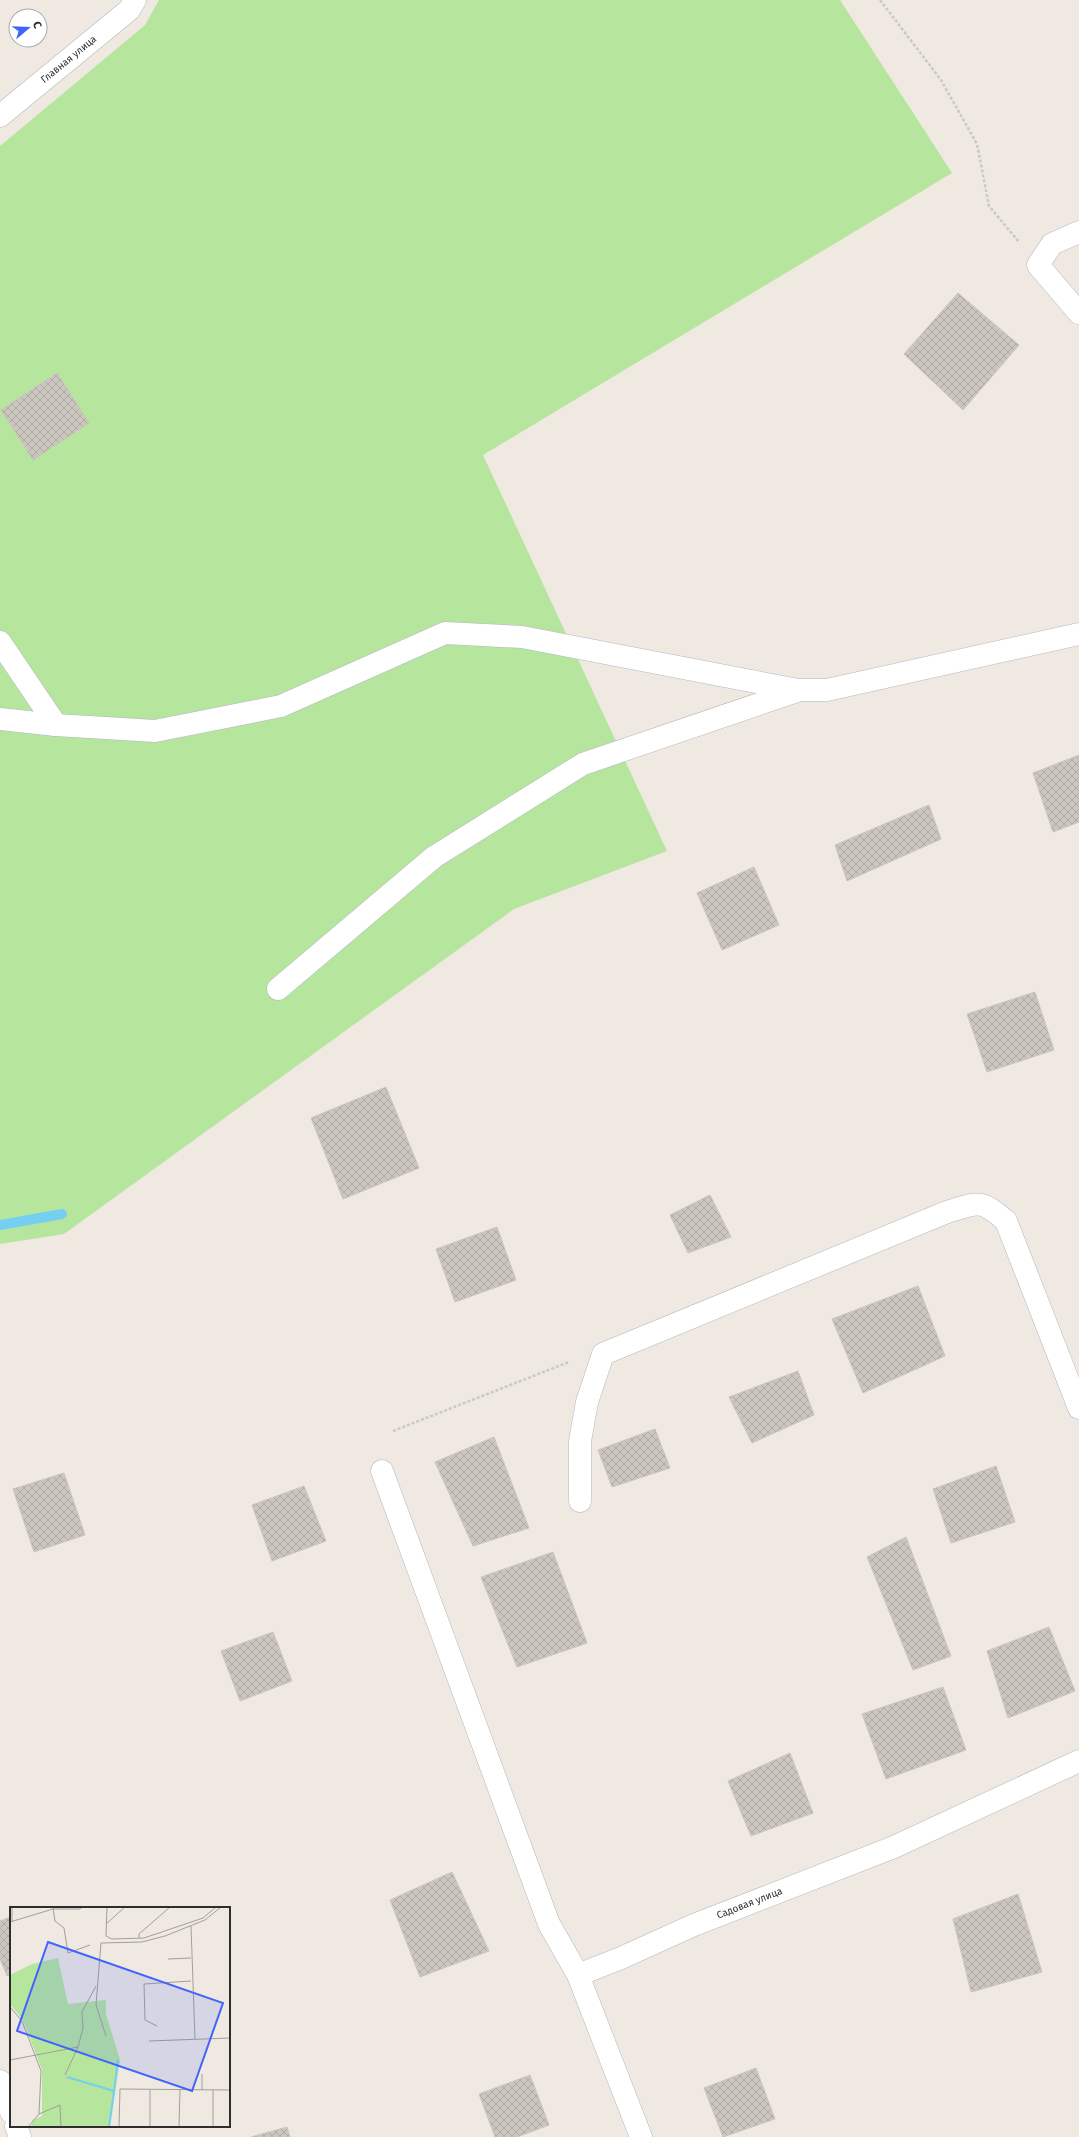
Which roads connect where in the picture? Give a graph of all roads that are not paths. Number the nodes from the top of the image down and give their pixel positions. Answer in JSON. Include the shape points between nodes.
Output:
{"nodes":[{"id":1,"x":135,"y":0,"type":"edge"},
{"id":2,"x":0,"y":116,"type":"edge"},
{"id":3,"x":1079,"y":232,"type":"edge"},
{"id":4,"x":1079,"y":313,"type":"edge"},
{"id":5,"x":1079,"y":634,"type":"edge"},
{"id":6,"x":0,"y":642,"type":"edge"},
{"id":7,"x":798,"y":690,"type":"junction"},
{"id":8,"x":0,"y":719,"type":"edge"},
{"id":9,"x":56,"y":725,"type":"junction"},
{"id":10,"x":278,"y":989,"type":"dead end"},
{"id":11,"x":1079,"y":1408,"type":"edge"},
{"id":12,"x":382,"y":1471,"type":"dead end"},
{"id":13,"x":580,"y":1501,"type":"dead end"},
{"id":14,"x":1079,"y":1761,"type":"edge"},
{"id":15,"x":578,"y":1975,"type":"junction"},
{"id":16,"x":0,"y":2081,"type":"edge"},
{"id":17,"x":10,"y":2109,"type":"edge"},
{"id":18,"x":16,"y":2127,"type":"edge"},
{"id":19,"x":20,"y":2137,"type":"edge"},
{"id":20,"x":641,"y":2137,"type":"edge"}],
"edges":[{"from":1,"to":2,"type":"street","name":"Главная улица","via":[[129,10]]},
{"from":3,"to":4,"type":"street","via":[[1052,244],[1038,265]]},
{"from":5,"to":7,"type":"street","via":[[827,690]]},
{"from":6,"to":9,"type":"street"},
{"from":7,"to":9,"type":"street","via":[[522,637],[445,633],[281,706],[155,731]]},
{"from":7,"to":10,"type":"street","via":[[583,764],[434,857]]},
{"from":8,"to":9,"type":"street"},
{"from":11,"to":13,"type":"street","via":[[1006,1221],[988,1206],[973,1204],[947,1212],[603,1354],[587,1402],[580,1441]]},
{"from":12,"to":15,"type":"street","via":[[549,1924]]},
{"from":14,"to":15,"type":"street","name":"Садовая улица","via":[[894,1846],[694,1925]]},
{"from":15,"to":20,"type":"street"},
{"from":16,"to":17,"type":"street"},
{"from":18,"to":19,"type":"street"}]}
